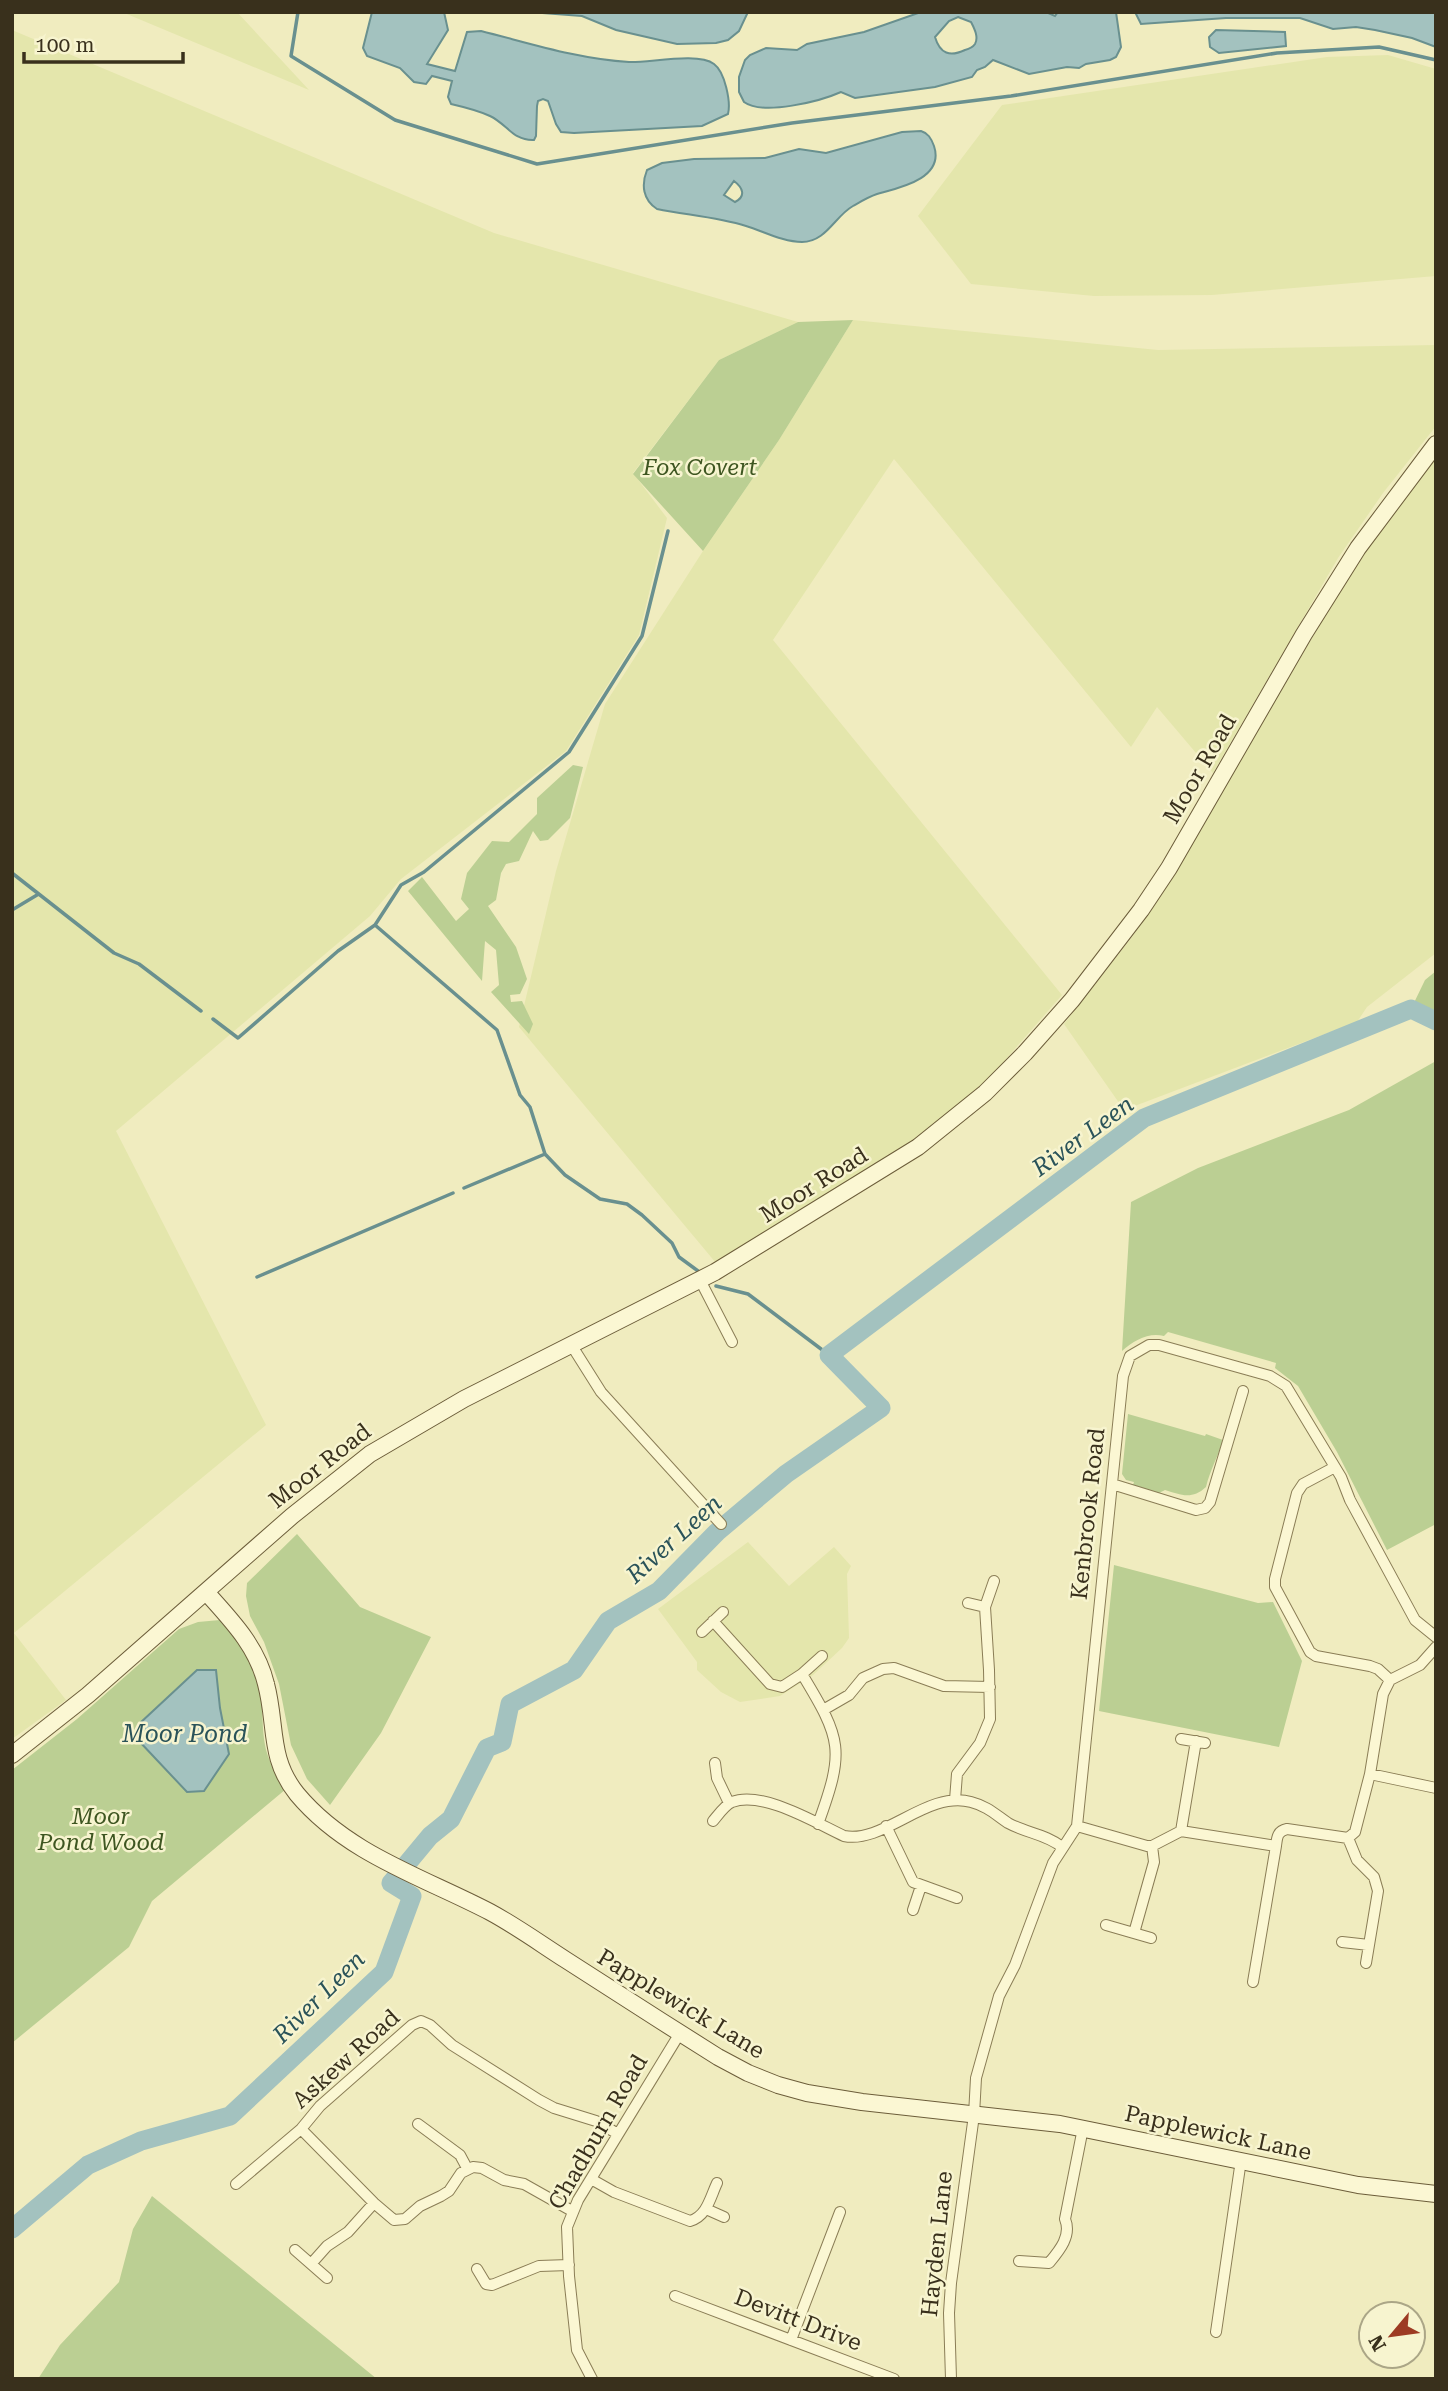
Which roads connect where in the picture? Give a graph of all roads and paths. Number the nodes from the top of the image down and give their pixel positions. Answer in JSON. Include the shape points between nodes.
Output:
{"nodes":[{"id":1,"x":1436,"y":444,"type":"edge"},
{"id":2,"x":700,"y":1280,"type":"junction"},
{"id":3,"x":732,"y":1342,"type":"dead end"},
{"id":4,"x":572,"y":1346,"type":"junction"},
{"id":5,"x":1243,"y":1391,"type":"dead end"},
{"id":6,"x":1335,"y":1466,"type":"junction"},
{"id":7,"x":1112,"y":1484,"type":"junction"},
{"id":8,"x":721,"y":1524,"type":"dead end"},
{"id":9,"x":993,"y":1581,"type":"dead end"},
{"id":10,"x":206,"y":1592,"type":"junction"},
{"id":11,"x":968,"y":1603,"type":"dead end"},
{"id":12,"x":985,"y":1607,"type":"junction"},
{"id":13,"x":723,"y":1612,"type":"dead end"},
{"id":14,"x":713,"y":1621,"type":"junction"},
{"id":15,"x":702,"y":1632,"type":"dead end"},
{"id":16,"x":1436,"y":1637,"type":"edge"},
{"id":17,"x":1436,"y":1647,"type":"edge"},
{"id":18,"x":822,"y":1656,"type":"dead end"},
{"id":19,"x":802,"y":1674,"type":"junction"},
{"id":20,"x":1390,"y":1680,"type":"junction"},
{"id":21,"x":990,"y":1687,"type":"junction"},
{"id":22,"x":823,"y":1710,"type":"junction"},
{"id":23,"x":1181,"y":1739,"type":"dead end"},
{"id":24,"x":12,"y":1755,"type":"edge"},
{"id":25,"x":715,"y":1763,"type":"dead end"},
{"id":26,"x":1370,"y":1774,"type":"junction"},
{"id":27,"x":1436,"y":1788,"type":"edge"},
{"id":28,"x":955,"y":1800,"type":"junction"},
{"id":29,"x":729,"y":1803,"type":"junction"},
{"id":30,"x":713,"y":1821,"type":"dead end"},
{"id":31,"x":818,"y":1824,"type":"junction"},
{"id":32,"x":886,"y":1826,"type":"junction"},
{"id":33,"x":1077,"y":1826,"type":"junction"},
{"id":34,"x":1181,"y":1831,"type":"junction"},
{"id":35,"x":1348,"y":1838,"type":"junction"},
{"id":36,"x":1152,"y":1846,"type":"junction"},
{"id":37,"x":1276,"y":1846,"type":"junction"},
{"id":38,"x":1062,"y":1847,"type":"junction"},
{"id":39,"x":921,"y":1886,"type":"junction"},
{"id":40,"x":957,"y":1898,"type":"dead end"},
{"id":41,"x":913,"y":1910,"type":"dead end"},
{"id":42,"x":1105,"y":1925,"type":"dead end"},
{"id":43,"x":1134,"y":1933,"type":"junction"},
{"id":44,"x":1151,"y":1938,"type":"dead end"},
{"id":45,"x":1342,"y":1942,"type":"dead end"},
{"id":46,"x":1369,"y":1945,"type":"junction"},
{"id":47,"x":1366,"y":1964,"type":"dead end"},
{"id":48,"x":1253,"y":1982,"type":"dead end"},
{"id":49,"x":680,"y":2033,"type":"junction"},
{"id":50,"x":974,"y":2115,"type":"junction"},
{"id":51,"x":418,"y":2124,"type":"dead end"},
{"id":52,"x":301,"y":2129,"type":"junction"},
{"id":53,"x":1085,"y":2129,"type":"junction"},
{"id":54,"x":618,"y":2134,"type":"junction"},
{"id":55,"x":1241,"y":2160,"type":"junction"},
{"id":56,"x":467,"y":2168,"type":"junction"},
{"id":57,"x":591,"y":2179,"type":"junction"},
{"id":58,"x":717,"y":2182,"type":"dead end"},
{"id":59,"x":236,"y":2183,"type":"dead end"},
{"id":60,"x":1436,"y":2194,"type":"edge"},
{"id":61,"x":374,"y":2203,"type":"junction"},
{"id":62,"x":706,"y":2209,"type":"junction"},
{"id":63,"x":572,"y":2211,"type":"junction"},
{"id":64,"x":840,"y":2212,"type":"dead end"},
{"id":65,"x":724,"y":2217,"type":"dead end"},
{"id":66,"x":295,"y":2250,"type":"dead end"},
{"id":67,"x":1019,"y":2261,"type":"dead end"},
{"id":68,"x":311,"y":2264,"type":"junction"},
{"id":69,"x":569,"y":2264,"type":"junction"},
{"id":70,"x":477,"y":2269,"type":"dead end"},
{"id":71,"x":327,"y":2278,"type":"dead end"},
{"id":72,"x":675,"y":2296,"type":"dead end"},
{"id":73,"x":1216,"y":2332,"type":"dead end"},
{"id":74,"x":791,"y":2340,"type":"junction"},
{"id":75,"x":592,"y":2379,"type":"edge"},
{"id":76,"x":894,"y":2379,"type":"edge"},
{"id":77,"x":951,"y":2379,"type":"edge"}],
"edges":[{"from":1,"to":2,"type":"main road","name":"Moor Road","via":[[1358,548],[1169,867],[1108,956],[1064,1009],[985,1093],[918,1147]]},
{"from":2,"to":3,"type":"street"},
{"from":2,"to":4,"type":"main road","name":"Moor Road"},
{"from":4,"to":8,"type":"street","via":[[601,1392]]},
{"from":4,"to":10,"type":"main road","name":"Moor Road","via":[[464,1399],[370,1454]]},
{"from":5,"to":7,"type":"street","via":[[1205,1508],[1196,1510]]},
{"from":6,"to":7,"type":"street","name":"Kenbrook Road","via":[[1294,1396],[1279,1380],[1149,1345],[1130,1356],[1125,1365]]},
{"from":6,"to":16,"type":"street","name":"Kenbrook Road","via":[[1415,1620]]},
{"from":6,"to":20,"type":"street","via":[[1303,1484],[1297,1493],[1275,1587],[1310,1652],[1370,1666]]},
{"from":7,"to":33,"type":"street","name":"Kenbrook Road"},
{"from":9,"to":12,"type":"street"},
{"from":10,"to":24,"type":"main road","name":"Moor Road"},
{"from":10,"to":49,"type":"main road","name":"Papplewick Lane","via":[[255,1654],[266,1684],[277,1759],[284,1776],[313,1810],[377,1858],[491,1913]]},
{"from":11,"to":12,"type":"street"},
{"from":12,"to":21,"type":"street"},
{"from":13,"to":14,"type":"street"},
{"from":14,"to":15,"type":"street"},
{"from":14,"to":19,"type":"street","via":[[770,1684],[782,1687]]},
{"from":17,"to":20,"type":"street","via":[[1420,1665]]},
{"from":18,"to":19,"type":"street"},
{"from":19,"to":22,"type":"street"},
{"from":20,"to":26,"type":"street","via":[[1383,1694]]},
{"from":21,"to":22,"type":"street","via":[[944,1686],[894,1668],[883,1669],[863,1678],[849,1695]]},
{"from":21,"to":28,"type":"street","via":[[990,1719],[980,1743],[957,1773]]},
{"from":22,"to":31,"type":"street","via":[[837,1754]]},
{"from":23,"to":34,"type":"street","via":[[1201,1742]]},
{"from":25,"to":29,"type":"street"},
{"from":26,"to":27,"type":"street"},
{"from":26,"to":35,"type":"street","via":[[1355,1832]]},
{"from":28,"to":32,"type":"street","via":[[931,1805]]},
{"from":28,"to":38,"type":"street","via":[[990,1809],[1010,1824]]},
{"from":29,"to":30,"type":"street"},
{"from":29,"to":31,"type":"street","via":[[761,1800]]},
{"from":31,"to":32,"type":"street","via":[[850,1837]]},
{"from":32,"to":39,"type":"street","via":[[908,1875]]},
{"from":33,"to":36,"type":"street"},
{"from":33,"to":38,"type":"street","name":"Kenbrook Road"},
{"from":34,"to":36,"type":"street"},
{"from":34,"to":37,"type":"street"},
{"from":35,"to":37,"type":"street","via":[[1287,1829],[1281,1830]]},
{"from":35,"to":46,"type":"street","via":[[1378,1891]]},
{"from":36,"to":43,"type":"street","via":[[1154,1862]]},
{"from":37,"to":48,"type":"street"},
{"from":38,"to":50,"type":"street","name":"Kenbrook Road","via":[[999,1996],[976,2078]]},
{"from":39,"to":40,"type":"street"},
{"from":39,"to":41,"type":"street"},
{"from":42,"to":43,"type":"street"},
{"from":43,"to":44,"type":"street"},
{"from":45,"to":46,"type":"street"},
{"from":46,"to":47,"type":"street"},
{"from":49,"to":50,"type":"main road","name":"Papplewick Lane","via":[[778,2085],[862,2102]]},
{"from":49,"to":54,"type":"street","name":"Chadburn Road"},
{"from":50,"to":53,"type":"main road","name":"Papplewick Lane"},
{"from":50,"to":77,"type":"street","name":"Hayden Lane","via":[[951,2283]]},
{"from":51,"to":56,"type":"street","via":[[460,2155]]},
{"from":52,"to":54,"type":"street","name":"Askew Road","via":[[320,2106],[421,2021],[539,2100]]},
{"from":52,"to":59,"type":"street","name":"Askew Road"},
{"from":52,"to":61,"type":"street"},
{"from":53,"to":55,"type":"main road","name":"Papplewick Lane"},
{"from":53,"to":67,"type":"street","via":[[1073,2220],[1063,2247],[1049,2263]]},
{"from":54,"to":57,"type":"street","name":"Chadburn Road"},
{"from":55,"to":60,"type":"main road","name":"Papplewick Lane","via":[[1358,2185]]},
{"from":55,"to":73,"type":"street"},
{"from":56,"to":61,"type":"street","via":[[449,2191],[405,2219],[394,2220]]},
{"from":56,"to":63,"type":"street","via":[[482,2168],[524,2185]]},
{"from":57,"to":62,"type":"street","via":[[690,2221]]},
{"from":57,"to":63,"type":"street","name":"Chadburn Road"},
{"from":58,"to":62,"type":"street"},
{"from":61,"to":68,"type":"street"},
{"from":62,"to":65,"type":"street"},
{"from":63,"to":69,"type":"street","name":"Chadburn Road","via":[[567,2227]]},
{"from":64,"to":74,"type":"street"},
{"from":66,"to":68,"type":"street"},
{"from":68,"to":71,"type":"street"},
{"from":69,"to":70,"type":"street","via":[[539,2266],[492,2285],[486,2284]]},
{"from":69,"to":75,"type":"street","name":"Chadburn Road","via":[[577,2350]]},
{"from":72,"to":74,"type":"street","name":"Devitt Drive","via":[[686,2306]]},
{"from":74,"to":76,"type":"street","name":"Devitt Drive"}]}
